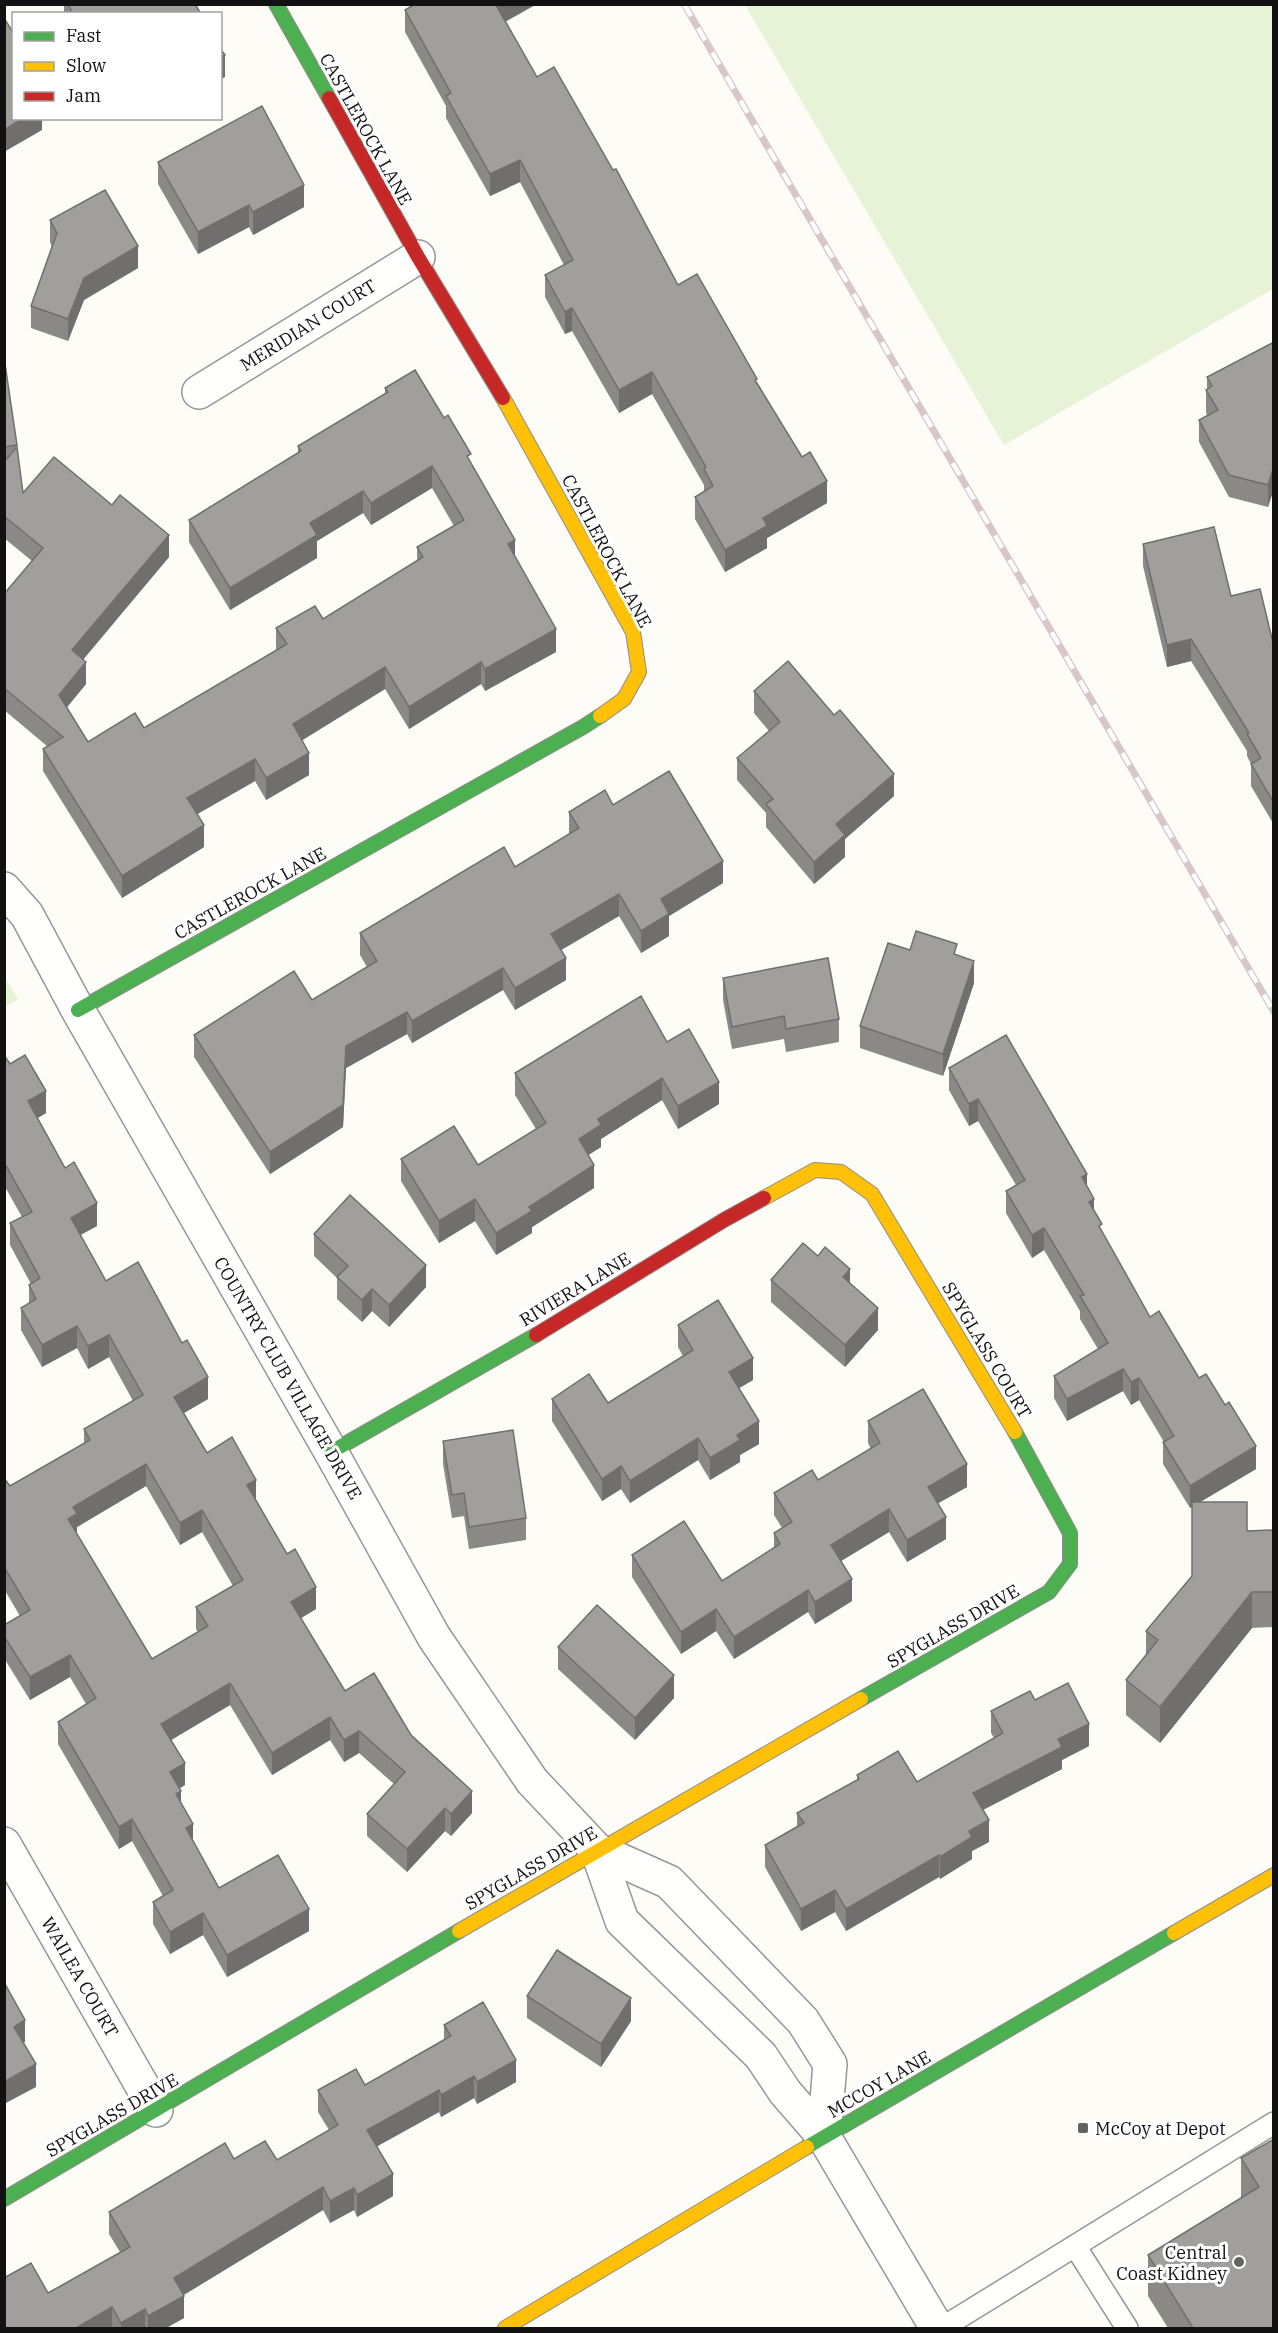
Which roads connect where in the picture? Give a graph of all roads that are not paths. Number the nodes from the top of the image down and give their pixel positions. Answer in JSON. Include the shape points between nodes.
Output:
{"nodes":[{"id":1,"x":276,"y":4,"type":"edge"},
{"id":2,"x":418,"y":257,"type":"junction"},
{"id":3,"x":199,"y":392,"type":"dead end"},
{"id":4,"x":4,"y":889,"type":"edge"},
{"id":5,"x":78,"y":1010,"type":"junction"},
{"id":6,"x":841,"y":1172,"type":"joint"},
{"id":7,"x":331,"y":1452,"type":"junction"},
{"id":8,"x":1070,"y":1564,"type":"joint"},
{"id":9,"x":4,"y":1844,"type":"edge"},
{"id":10,"x":597,"y":1850,"type":"junction"},
{"id":11,"x":1274,"y":1875,"type":"edge"},
{"id":12,"x":156,"y":2110,"type":"junction"},
{"id":13,"x":1274,"y":2123,"type":"edge"},
{"id":14,"x":824,"y":2137,"type":"junction"},
{"id":15,"x":4,"y":2199,"type":"edge"},
{"id":16,"x":1075,"y":2246,"type":"junction"},
{"id":17,"x":505,"y":2328,"type":"edge"},
{"id":18,"x":940,"y":2328,"type":"edge"},
{"id":19,"x":1127,"y":2328,"type":"edge"}],
"edges":[{"from":1,"to":2,"type":"street","name":"CASTLEROCK LANE"},
{"from":2,"to":3,"type":"street","name":"MERIDIAN COURT"},
{"from":2,"to":5,"type":"street","name":"CASTLEROCK LANE","via":[[512,413],[633,632],[639,672],[624,699],[584,727]]},
{"from":4,"to":5,"type":"street","name":"COUNTRY CLUB VILLAGE DRIVE","via":[[27,915]]},
{"from":5,"to":7,"type":"street","name":"COUNTRY CLUB VILLAGE DRIVE"},
{"from":6,"to":7,"type":"street","name":"RIVIERA LANE","via":[[815,1170],[734,1214],[580,1309]]},
{"from":6,"to":8,"type":"street","name":"SPYGLASS COURT","via":[[872,1194],[1000,1404],[1070,1533]]},
{"from":7,"to":10,"type":"street","name":"COUNTRY CLUB VILLAGE DRIVE","via":[[434,1637],[532,1781]]},
{"from":8,"to":10,"type":"street","name":"SPYGLASS DRIVE","via":[[1049,1592]]},
{"from":9,"to":12,"type":"street","name":"WAILEA COURT"},
{"from":10,"to":12,"type":"street","name":"SPYGLASS DRIVE"},
{"from":10,"to":14,"type":"street","name":"COUNTRY CLUB VILLAGE DRIVE","via":[[622,1921],[761,2056],[785,2092]]},
{"from":10,"to":14,"type":"street","name":"COUNTRY CLUB VILLAGE DRIVE","via":[[669,1882],[803,2021],[830,2064]]},
{"from":11,"to":14,"type":"street","name":"MCCOY LANE"},
{"from":12,"to":15,"type":"street","name":"SPYGLASS DRIVE"},
{"from":13,"to":16,"type":"lane"},
{"from":14,"to":17,"type":"street","name":"MCCOY LANE"},
{"from":14,"to":18,"type":"street"},
{"from":16,"to":18,"type":"lane"},
{"from":16,"to":19,"type":"lane"}]}
